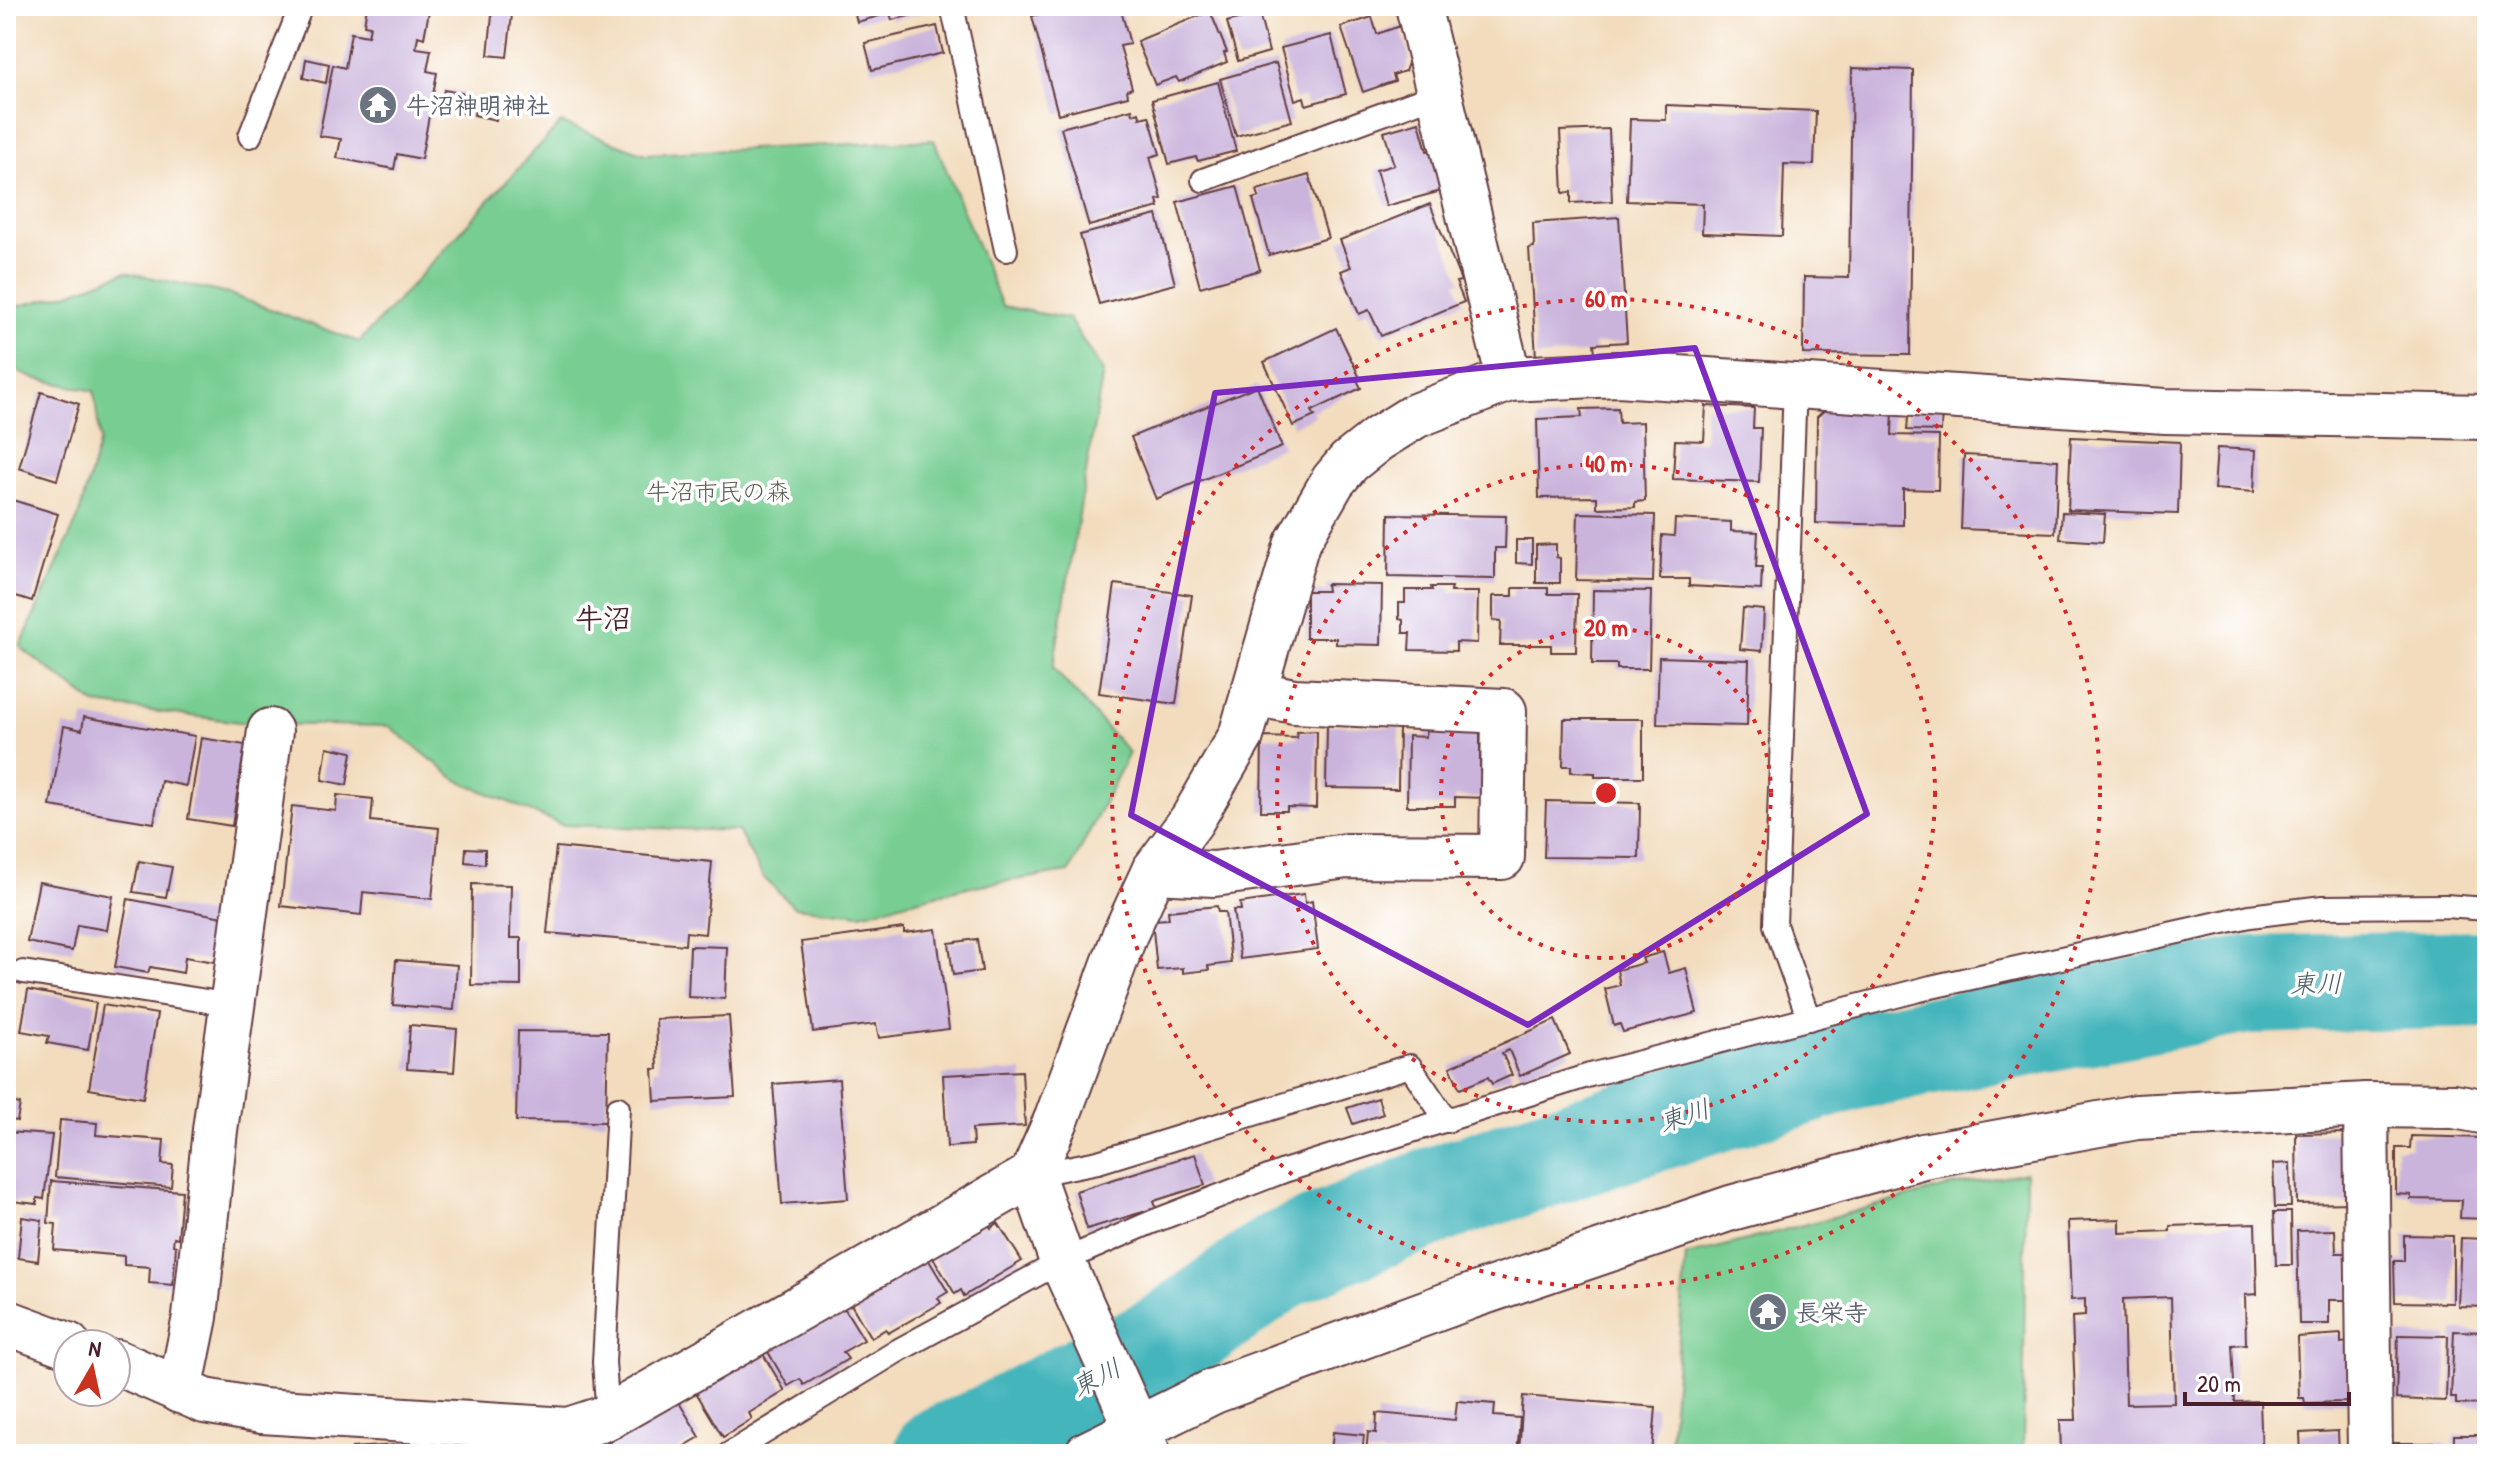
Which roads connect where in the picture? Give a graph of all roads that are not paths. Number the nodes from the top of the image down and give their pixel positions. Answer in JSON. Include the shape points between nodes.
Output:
{"nodes":[{"id":1,"x":301,"y":6,"type":"edge"},
{"id":2,"x":952,"y":6,"type":"edge"},
{"id":3,"x":1418,"y":6,"type":"edge"},
{"id":4,"x":1440,"y":93,"type":"junction"},
{"id":5,"x":250,"y":136,"type":"dead end"},
{"id":6,"x":1203,"y":180,"type":"dead end"},
{"id":7,"x":1006,"y":250,"type":"dead end"},
{"id":8,"x":1509,"y":379,"type":"junction"},
{"id":9,"x":1795,"y":385,"type":"junction"},
{"id":10,"x":2487,"y":417,"type":"edge"},
{"id":11,"x":1253,"y":693,"type":"junction"},
{"id":12,"x":270,"y":731,"type":"dead end"},
{"id":13,"x":1154,"y":871,"type":"junction"},
{"id":14,"x":2487,"y":909,"type":"edge"},
{"id":15,"x":23,"y":972,"type":"dead end"},
{"id":16,"x":232,"y":1005,"type":"junction"},
{"id":17,"x":1809,"y":1019,"type":"junction"},
{"id":18,"x":2366,"y":1105,"type":"junction"},
{"id":19,"x":618,"y":1108,"type":"dead end"},
{"id":20,"x":2487,"y":1112,"type":"edge"},
{"id":21,"x":1447,"y":1121,"type":"junction"},
{"id":22,"x":1032,"y":1175,"type":"junction"},
{"id":23,"x":1069,"y":1275,"type":"junction"},
{"id":24,"x":6,"y":1322,"type":"edge"},
{"id":25,"x":52,"y":1339,"type":"edge"},
{"id":26,"x":132,"y":1369,"type":"edge"},
{"id":27,"x":180,"y":1391,"type":"junction"},
{"id":28,"x":608,"y":1417,"type":"junction"},
{"id":29,"x":1135,"y":1425,"type":"edge"},
{"id":30,"x":729,"y":1454,"type":"edge"},
{"id":31,"x":1087,"y":1454,"type":"edge"},
{"id":32,"x":2370,"y":1454,"type":"edge"}],
"edges":[{"from":1,"to":5,"type":"lane"},
{"from":2,"to":7,"type":"lane"},
{"from":3,"to":4,"type":"street"},
{"from":4,"to":6,"type":"lane"},
{"from":4,"to":8,"type":"street"},
{"from":8,"to":9,"type":"street","via":[[1618,374]]},
{"from":8,"to":11,"type":"street","via":[[1415,416],[1378,439],[1333,481],[1297,543]]},
{"from":9,"to":10,"type":"street","via":[[2165,411]]},
{"from":9,"to":17,"type":"lane","via":[[1775,925]]},
{"from":11,"to":13,"type":"street","via":[[1241,736],[1192,820]]},
{"from":11,"to":13,"type":"street","via":[[1294,701],[1504,711],[1502,857],[1347,856],[1214,874]]},
{"from":12,"to":16,"type":"street"},
{"from":13,"to":22,"type":"street"},
{"from":14,"to":17,"type":"lane","via":[[2323,907],[2250,916]]},
{"from":15,"to":16,"type":"lane"},
{"from":16,"to":27,"type":"street","via":[[195,1317]]},
{"from":17,"to":21,"type":"lane","via":[[1590,1075]]},
{"from":18,"to":20,"type":"street","via":[[2454,1106]]},
{"from":18,"to":29,"type":"street","via":[[2137,1117],[1923,1156],[1731,1208],[1469,1297]]},
{"from":18,"to":32,"type":"street"},
{"from":19,"to":28,"type":"lane","via":[[604,1362]]},
{"from":21,"to":22,"type":"lane","via":[[1410,1066],[1098,1162]]},
{"from":21,"to":23,"type":"lane","via":[[1284,1171],[1152,1222]]},
{"from":22,"to":23,"type":"street"},
{"from":22,"to":28,"type":"street"},
{"from":23,"to":29,"type":"street"},
{"from":23,"to":30,"type":"lane","via":[[899,1350]]},
{"from":24,"to":25,"type":"street"},
{"from":26,"to":27,"type":"street"},
{"from":27,"to":28,"type":"street","via":[[262,1411],[568,1430]]},
{"from":29,"to":31,"type":"street"}]}
